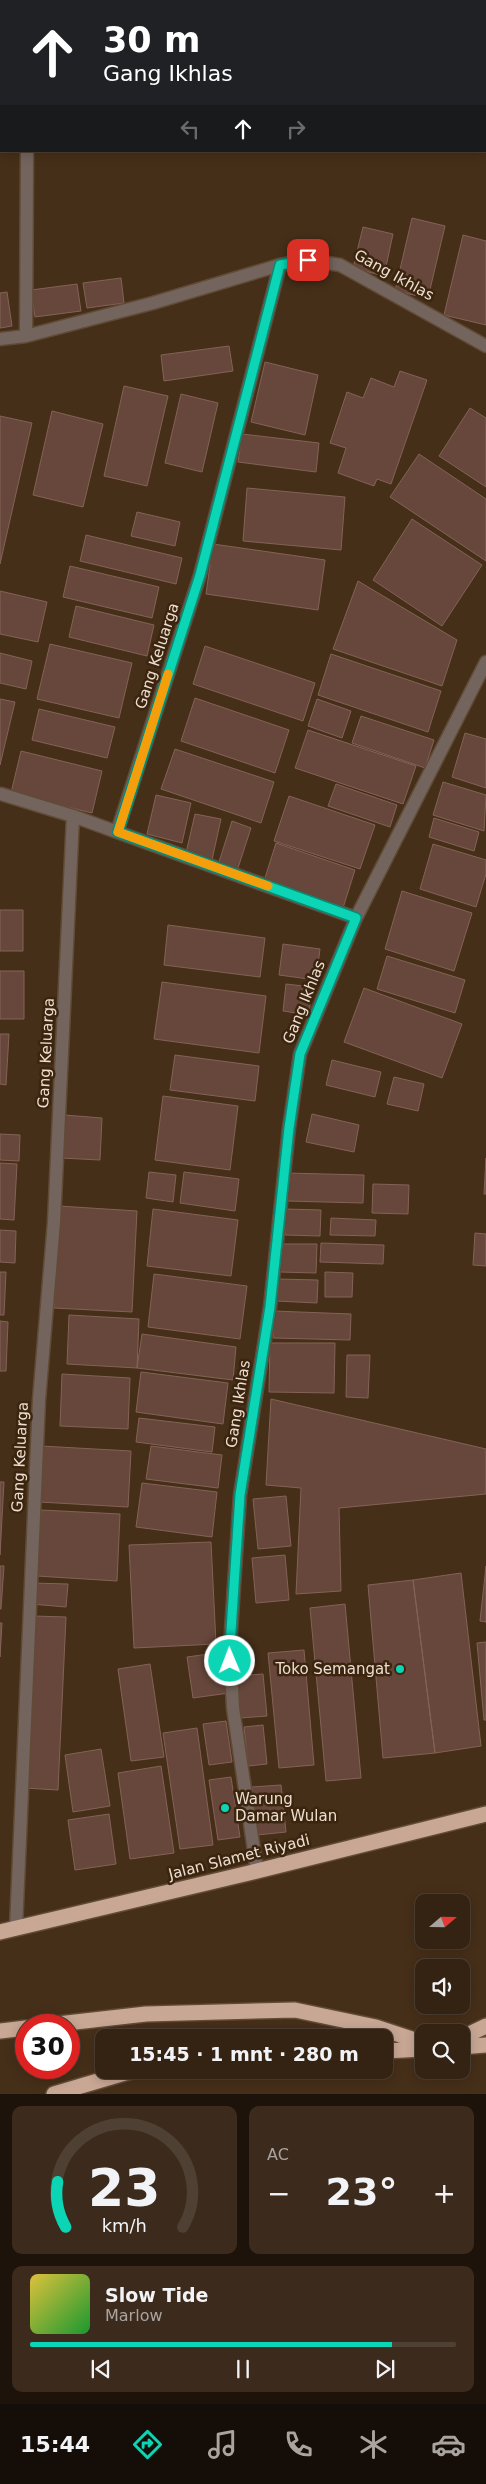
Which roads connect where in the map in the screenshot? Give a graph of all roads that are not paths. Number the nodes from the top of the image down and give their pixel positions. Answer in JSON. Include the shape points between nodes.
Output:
{"nodes":[{"id":1,"x":27,"y":152,"type":"edge"},
{"id":2,"x":280,"y":265,"type":"junction"},
{"id":3,"x":26,"y":336,"type":"junction"},
{"id":4,"x":0,"y":339,"type":"edge"},
{"id":5,"x":486,"y":346,"type":"edge"},
{"id":6,"x":484,"y":669,"type":"edge"},
{"id":7,"x":1,"y":794,"type":"edge"},
{"id":8,"x":73,"y":816,"type":"junction"},
{"id":9,"x":118,"y":832,"type":"junction"},
{"id":10,"x":356,"y":918,"type":"junction"},
{"id":11,"x":486,"y":1814,"type":"edge"},
{"id":12,"x":257,"y":1871,"type":"junction"},
{"id":13,"x":16,"y":1928,"type":"junction"},
{"id":14,"x":0,"y":1932,"type":"edge"},
{"id":15,"x":80,"y":2021,"type":"edge"},
{"id":16,"x":486,"y":2026,"type":"edge"},
{"id":17,"x":15,"y":2029,"type":"edge"},
{"id":18,"x":0,"y":2030,"type":"edge"},
{"id":19,"x":470,"y":2034,"type":"edge"},
{"id":20,"x":415,"y":2039,"type":"edge"},
{"id":21,"x":486,"y":2046,"type":"edge"},
{"id":22,"x":470,"y":2047,"type":"edge"},
{"id":23,"x":415,"y":2049,"type":"edge"},
{"id":24,"x":393,"y":2051,"type":"edge"},
{"id":25,"x":105,"y":2079,"type":"edge"},
{"id":26,"x":54,"y":2094,"type":"edge"}],
"edges":[{"from":1,"to":3,"type":"street"},
{"from":2,"to":3,"type":"street","name":"Gang Ikhlas"},
{"from":2,"to":5,"type":"street","name":"Gang Ikhlas","via":[[308,260],[340,264]]},
{"from":2,"to":9,"type":"street","name":"Gang Keluarga","via":[[200,575]]},
{"from":3,"to":4,"type":"street","name":"Gang Ikhlas"},
{"from":6,"to":10,"type":"street","name":"Gang Ikhlas"},
{"from":7,"to":8,"type":"street"},
{"from":8,"to":9,"type":"street"},
{"from":8,"to":13,"type":"street","name":"Gang Keluarga","via":[[54,1222],[39,1400]]},
{"from":9,"to":10,"type":"street"},
{"from":10,"to":12,"type":"street","name":"Gang Ikhlas","via":[[300,1054],[270,1307],[240,1495],[230,1646],[233,1708]]},
{"from":11,"to":12,"type":"highway","name":"Jalan Slamet Riyadi"},
{"from":12,"to":13,"type":"highway","name":"Jalan Slamet Riyadi"},
{"from":13,"to":14,"type":"highway","name":"Jalan Slamet Riyadi"},
{"from":15,"to":20,"type":"highway","via":[[146,2014],[295,2010],[376,2027]]},
{"from":16,"to":19,"type":"highway"},
{"from":17,"to":18,"type":"highway"},
{"from":21,"to":22,"type":"highway"},
{"from":23,"to":24,"type":"highway"},
{"from":25,"to":26,"type":"highway"}]}
